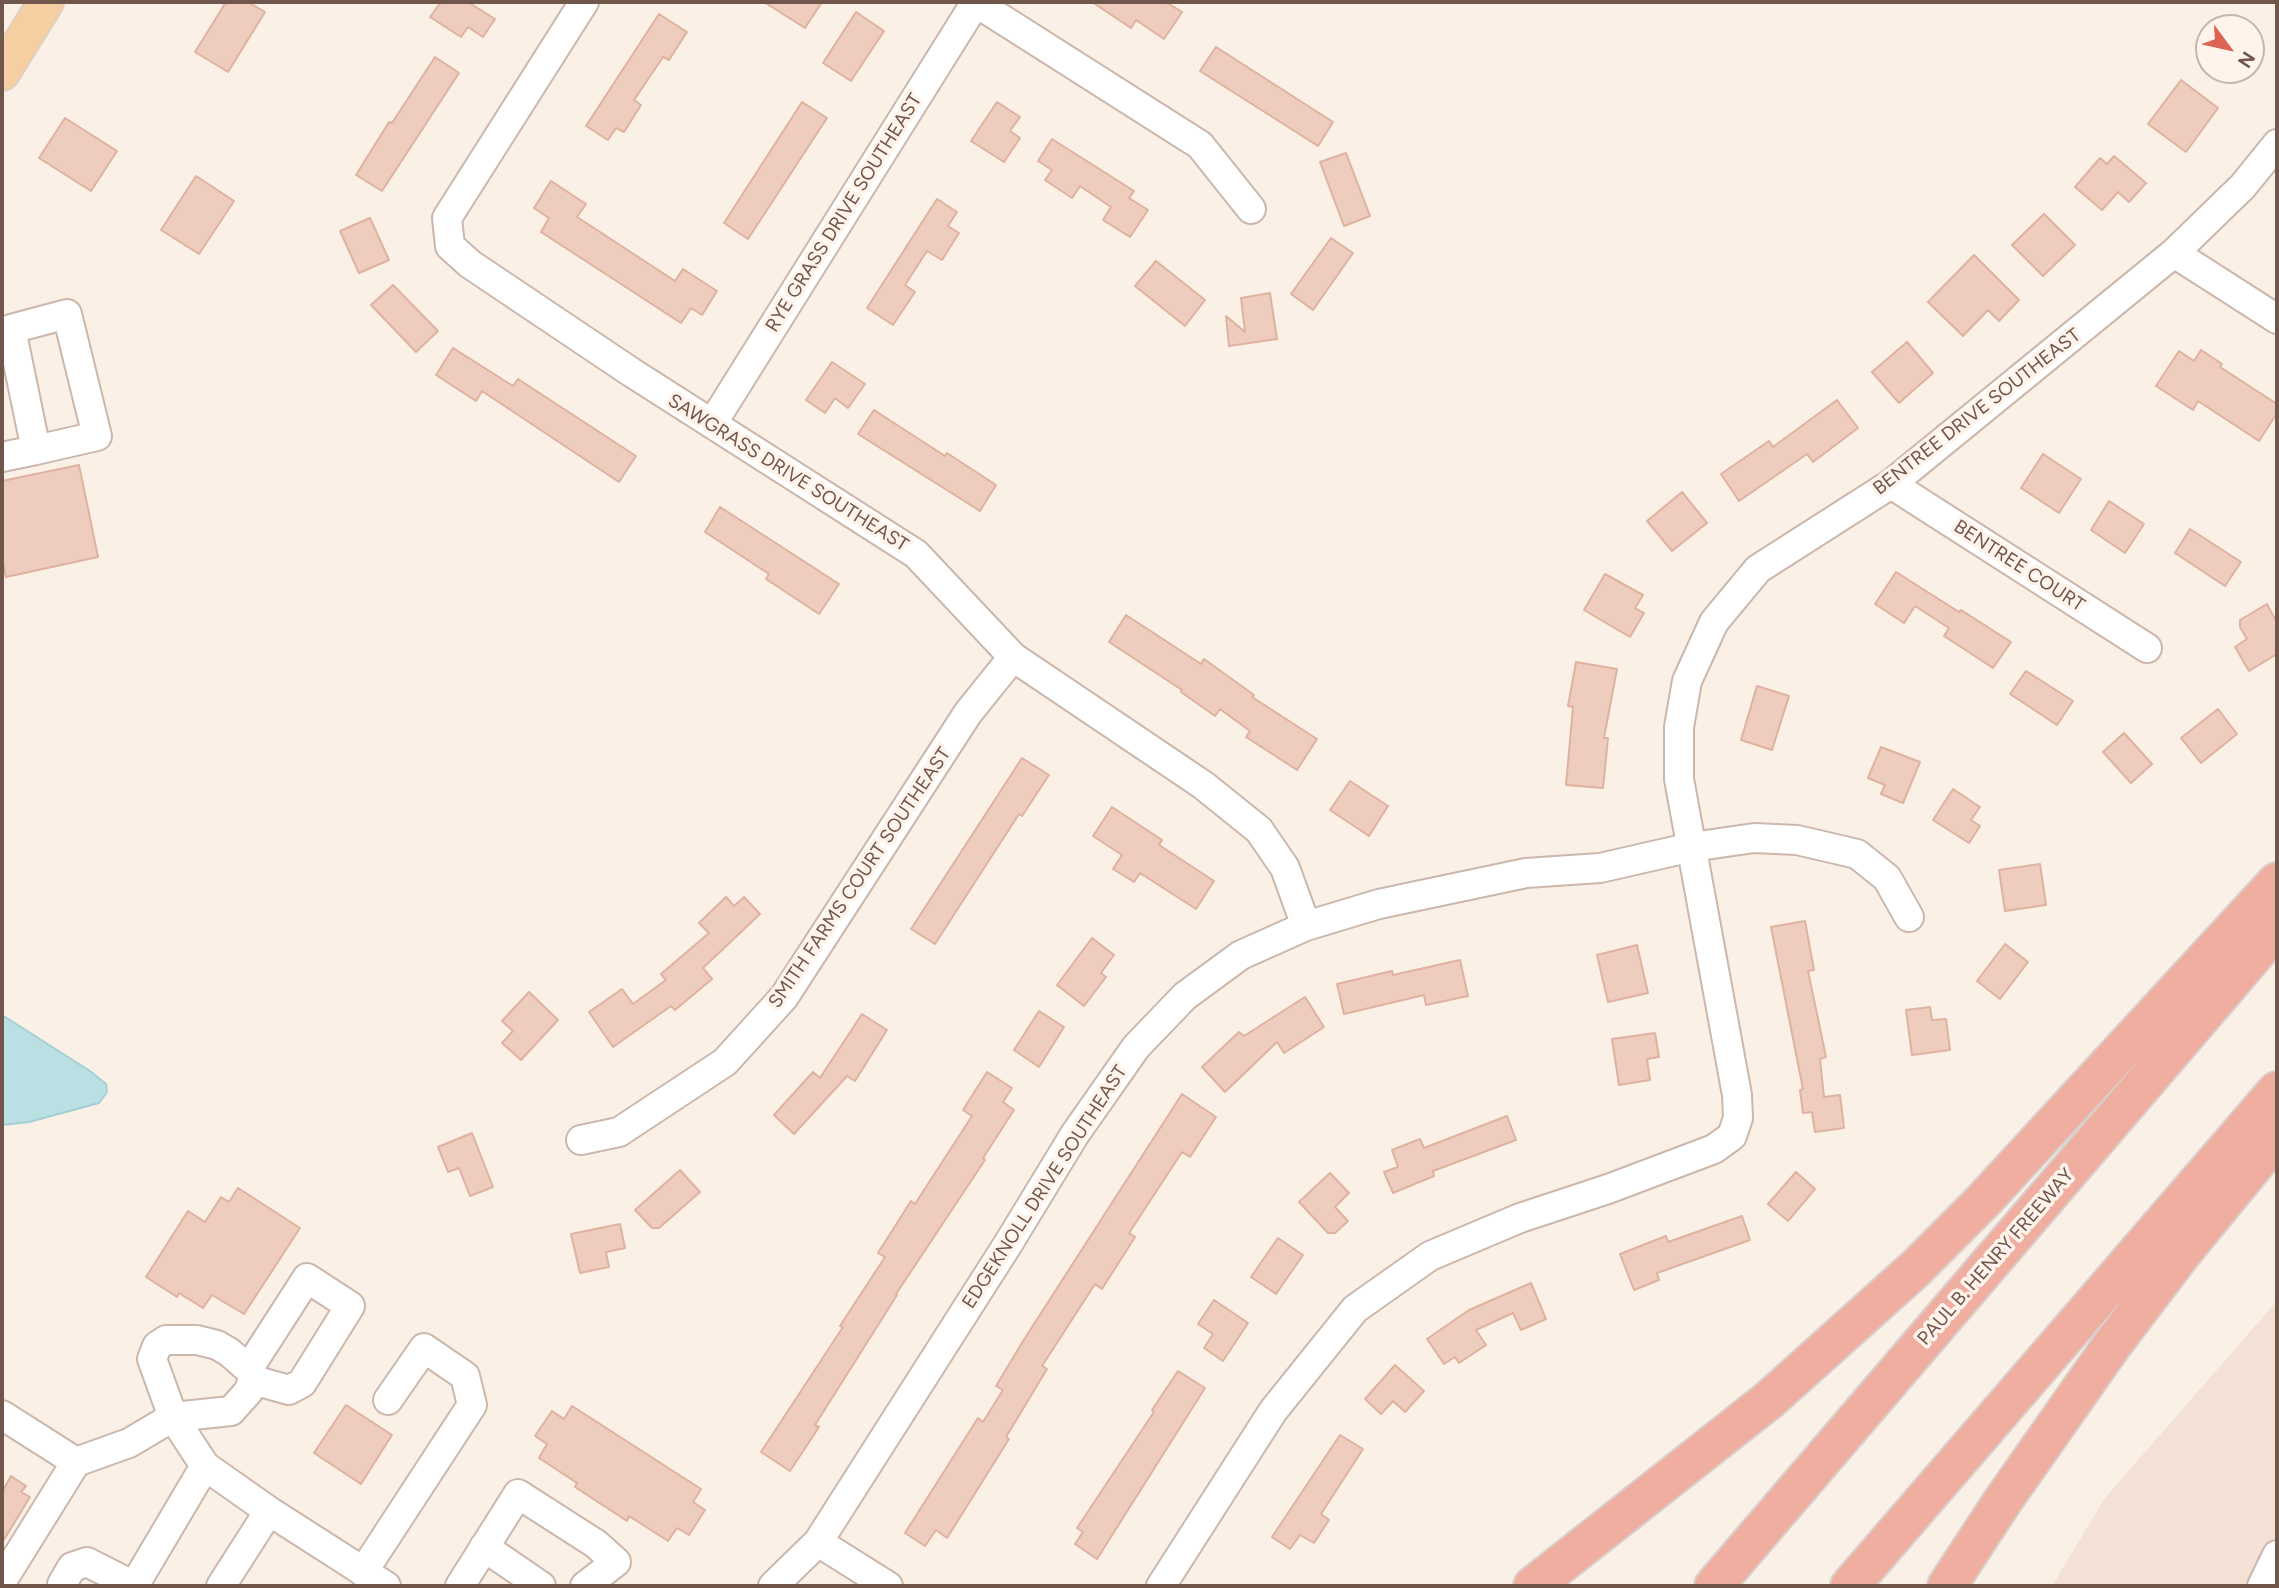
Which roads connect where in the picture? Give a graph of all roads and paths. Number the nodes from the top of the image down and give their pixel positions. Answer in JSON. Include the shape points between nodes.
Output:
{"nodes":[{"id":1,"x":46,"y":2,"type":"edge"},
{"id":2,"x":584,"y":2,"type":"edge"},
{"id":3,"x":976,"y":2,"type":"edge"},
{"id":4,"x":2,"y":73,"type":"edge"},
{"id":5,"x":2277,"y":145,"type":"edge"},
{"id":6,"x":1251,"y":209,"type":"dead end"},
{"id":7,"x":2174,"y":253,"type":"junction"},
{"id":8,"x":2277,"y":319,"type":"edge"},
{"id":9,"x":712,"y":424,"type":"junction"},
{"id":10,"x":36,"y":450,"type":"junction"},
{"id":11,"x":2,"y":457,"type":"edge"},
{"id":12,"x":1891,"y":484,"type":"junction"},
{"id":13,"x":2147,"y":648,"type":"dead end"},
{"id":14,"x":1013,"y":657,"type":"junction"},
{"id":15,"x":1692,"y":847,"type":"junction"},
{"id":16,"x":2277,"y":882,"type":"edge"},
{"id":17,"x":1909,"y":917,"type":"dead end"},
{"id":18,"x":1306,"y":926,"type":"junction"},
{"id":19,"x":2277,"y":928,"type":"edge"},
{"id":20,"x":2277,"y":1091,"type":"edge"},
{"id":21,"x":2277,"y":1137,"type":"edge"},
{"id":22,"x":581,"y":1140,"type":"dead end"},
{"id":23,"x":388,"y":1400,"type":"dead end"},
{"id":24,"x":2,"y":1415,"type":"edge"},
{"id":25,"x":173,"y":1417,"type":"junction"},
{"id":26,"x":76,"y":1462,"type":"junction"},
{"id":27,"x":205,"y":1466,"type":"junction"},
{"id":28,"x":269,"y":1511,"type":"junction"},
{"id":29,"x":818,"y":1542,"type":"junction"},
{"id":30,"x":484,"y":1547,"type":"junction"},
{"id":31,"x":2277,"y":1556,"type":"edge"},
{"id":32,"x":374,"y":1579,"type":"edge"},
{"id":33,"x":2,"y":1581,"type":"edge"},
{"id":34,"x":62,"y":1584,"type":"dead end"},
{"id":35,"x":226,"y":1585,"type":"edge"},
{"id":36,"x":770,"y":1585,"type":"edge"},
{"id":37,"x":134,"y":1586,"type":"edge"},
{"id":38,"x":460,"y":1586,"type":"edge"},
{"id":39,"x":541,"y":1586,"type":"edge"},
{"id":40,"x":585,"y":1586,"type":"edge"},
{"id":41,"x":888,"y":1586,"type":"edge"},
{"id":42,"x":1161,"y":1586,"type":"edge"},
{"id":43,"x":1533,"y":1586,"type":"edge"},
{"id":44,"x":1714,"y":1586,"type":"edge"},
{"id":45,"x":1850,"y":1586,"type":"edge"},
{"id":46,"x":1947,"y":1586,"type":"edge"},
{"id":47,"x":2262,"y":1586,"type":"edge"}],
"edges":[{"from":1,"to":4,"type":"main road"},
{"from":2,"to":9,"type":"street","name":"SAWGRASS DRIVE SOUTHEAST","via":[[447,218],[450,246]]},
{"from":3,"to":6,"type":"street","via":[[1200,145]]},
{"from":3,"to":9,"type":"street","name":"RYE GRASS DRIVE SOUTHEAST"},
{"from":5,"to":7,"type":"street","name":"BENTREE DRIVE SOUTHEAST","via":[[2243,186]]},
{"from":7,"to":8,"type":"street"},
{"from":7,"to":12,"type":"street","name":"BENTREE DRIVE SOUTHEAST"},
{"from":9,"to":14,"type":"street","name":"SAWGRASS DRIVE SOUTHEAST","via":[[916,554]]},
{"from":10,"to":10,"type":"street","via":[[97,436],[66,314],[11,329]]},
{"from":10,"to":11,"type":"street"},
{"from":12,"to":13,"type":"street","name":"BENTREE COURT"},
{"from":12,"to":15,"type":"street","name":"BENTREE DRIVE SOUTHEAST","via":[[1758,569],[1714,622],[1687,681],[1679,727],[1679,779]]},
{"from":14,"to":18,"type":"street","name":"SAWGRASS DRIVE SOUTHEAST","via":[[1203,785],[1259,830],[1285,868]]},
{"from":14,"to":22,"type":"street","name":"SMITH FARMS COURT SOUTHEAST","via":[[968,713],[784,997],[726,1062],[619,1132]]},
{"from":15,"to":17,"type":"street","name":"EDGEKNOLL DRIVE SOUTHEAST","via":[[1754,838],[1797,840],[1857,854],[1887,878]]},
{"from":15,"to":18,"type":"street","name":"EDGEKNOLL DRIVE SOUTHEAST","via":[[1600,868],[1526,873],[1379,904]]},
{"from":15,"to":42,"type":"street","name":"BENTREE DRIVE SOUTHEAST","via":[[1737,1095],[1738,1118],[1732,1136],[1714,1149],[1430,1256],[1355,1309],[1273,1412]]},
{"from":16,"to":43,"type":"highway","via":[[1983,1201],[1914,1269],[1769,1400]]},
{"from":18,"to":29,"type":"street","name":"EDGEKNOLL DRIVE SOUTHEAST","via":[[1241,955],[1185,996],[1136,1047],[1075,1134]]},
{"from":19,"to":44,"type":"highway","name":"PAUL B. HENRY FREEWAY"},
{"from":20,"to":45,"type":"highway"},
{"from":21,"to":46,"type":"highway","via":[[2112,1345]]},
{"from":23,"to":32,"type":"street","via":[[424,1348],[465,1376],[472,1405]]},
{"from":24,"to":26,"type":"street"},
{"from":25,"to":25,"type":"street","via":[[231,1411],[248,1392],[251,1374],[217,1345],[166,1340],[157,1346],[152,1359]]},
{"from":25,"to":26,"type":"street","via":[[129,1443]]},
{"from":25,"to":27,"type":"street"},
{"from":26,"to":33,"type":"street"},
{"from":27,"to":28,"type":"street"},
{"from":27,"to":37,"type":"street"},
{"from":28,"to":32,"type":"street"},
{"from":28,"to":35,"type":"street"},
{"from":29,"to":36,"type":"street","name":"EDGEKNOLL DRIVE SOUTHEAST"},
{"from":29,"to":41,"type":"street"},
{"from":30,"to":38,"type":"street"},
{"from":30,"to":39,"type":"street"},
{"from":30,"to":40,"type":"street","via":[[518,1494],[616,1562]]},
{"from":31,"to":47,"type":"street"},
{"from":34,"to":37,"type":"street","via":[[72,1567],[87,1562]]}]}
